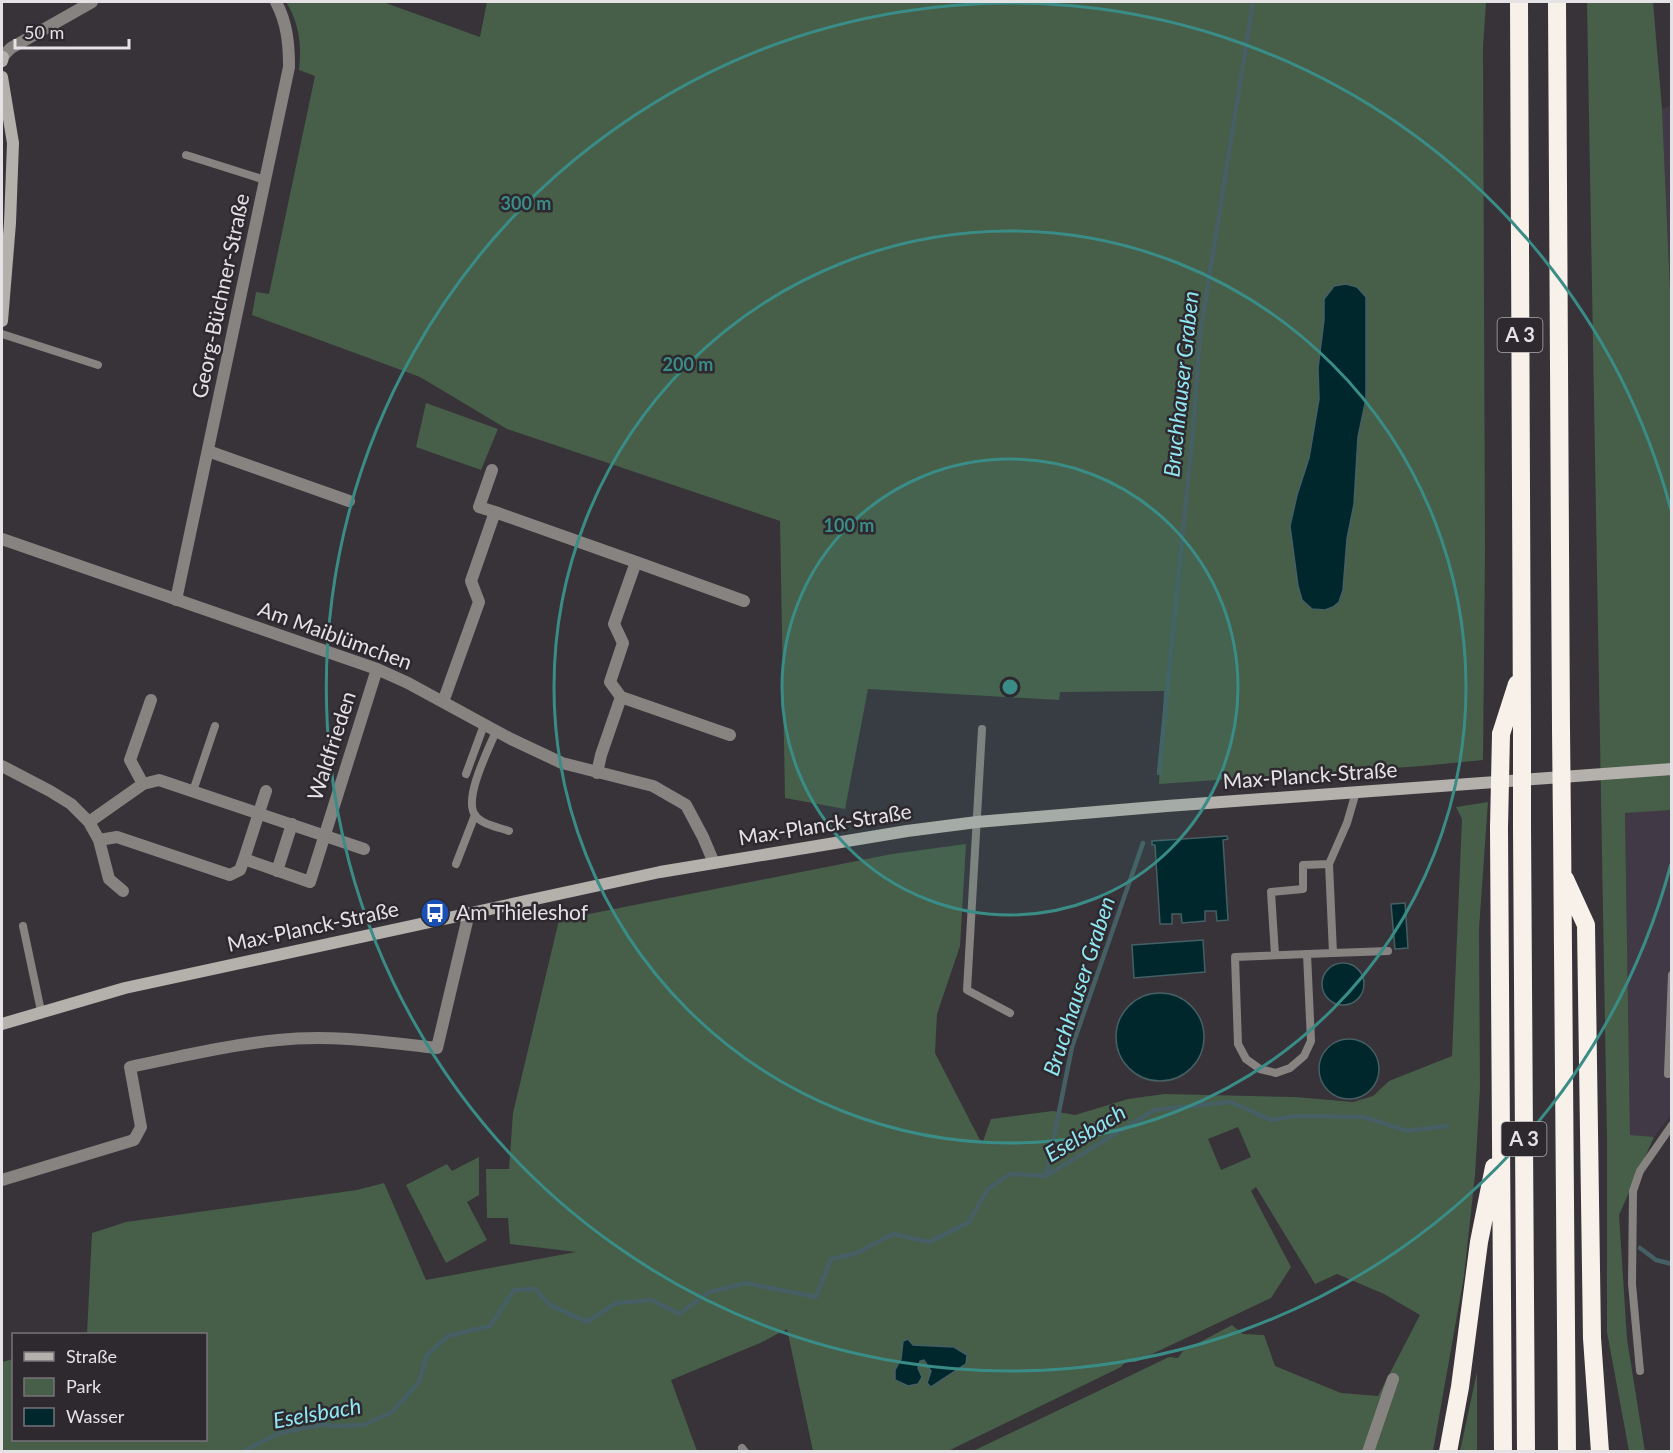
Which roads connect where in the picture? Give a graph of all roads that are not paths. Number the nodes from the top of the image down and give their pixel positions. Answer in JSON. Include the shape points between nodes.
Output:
{"nodes":[{"id":1,"x":92,"y":2,"type":"edge"},
{"id":2,"x":276,"y":2,"type":"edge"},
{"id":3,"x":1519,"y":2,"type":"edge"},
{"id":4,"x":1557,"y":2,"type":"edge"},
{"id":5,"x":2,"y":58,"type":"edge"},
{"id":6,"x":2,"y":77,"type":"edge"},
{"id":7,"x":186,"y":154,"type":"dead end"},
{"id":8,"x":265,"y":180,"type":"junction"},
{"id":9,"x":3,"y":280,"type":"edge"},
{"id":10,"x":2,"y":321,"type":"edge"},
{"id":11,"x":2,"y":334,"type":"edge"},
{"id":12,"x":98,"y":365,"type":"dead end"},
{"id":13,"x":208,"y":451,"type":"junction"},
{"id":14,"x":492,"y":470,"type":"dead end"},
{"id":15,"x":349,"y":501,"type":"dead end"},
{"id":16,"x":495,"y":512,"type":"junction"},
{"id":17,"x":2,"y":540,"type":"edge"},
{"id":18,"x":636,"y":562,"type":"junction"},
{"id":19,"x":176,"y":600,"type":"junction"},
{"id":20,"x":744,"y":601,"type":"dead end"},
{"id":21,"x":1522,"y":668,"type":"junction"},
{"id":22,"x":377,"y":669,"type":"junction"},
{"id":23,"x":621,"y":697,"type":"junction"},
{"id":24,"x":151,"y":700,"type":"dead end"},
{"id":25,"x":444,"y":702,"type":"junction"},
{"id":26,"x":484,"y":724,"type":"junction"},
{"id":27,"x":215,"y":726,"type":"dead end"},
{"id":28,"x":982,"y":729,"type":"dead end"},
{"id":29,"x":496,"y":731,"type":"junction"},
{"id":30,"x":730,"y":735,"type":"dead end"},
{"id":31,"x":2,"y":766,"type":"edge"},
{"id":32,"x":1671,"y":769,"type":"edge"},
{"id":33,"x":597,"y":773,"type":"junction"},
{"id":34,"x":466,"y":774,"type":"dead end"},
{"id":35,"x":142,"y":784,"type":"junction"},
{"id":36,"x":193,"y":791,"type":"junction"},
{"id":37,"x":266,"y":791,"type":"dead end"},
{"id":38,"x":1356,"y":792,"type":"junction"},
{"id":39,"x":260,"y":813,"type":"junction"},
{"id":40,"x":475,"y":815,"type":"junction"},
{"id":41,"x":89,"y":822,"type":"junction"},
{"id":42,"x":977,"y":822,"type":"junction"},
{"id":43,"x":292,"y":824,"type":"junction"},
{"id":44,"x":509,"y":831,"type":"dead end"},
{"id":45,"x":324,"y":836,"type":"junction"},
{"id":46,"x":99,"y":840,"type":"junction"},
{"id":47,"x":364,"y":849,"type":"dead end"},
{"id":48,"x":244,"y":859,"type":"junction"},
{"id":49,"x":714,"y":863,"type":"junction"},
{"id":50,"x":456,"y":864,"type":"dead end"},
{"id":51,"x":1329,"y":864,"type":"junction"},
{"id":52,"x":277,"y":871,"type":"junction"},
{"id":53,"x":1561,"y":872,"type":"junction"},
{"id":54,"x":123,"y":891,"type":"dead end"},
{"id":55,"x":469,"y":914,"type":"junction"},
{"id":56,"x":23,"y":926,"type":"dead end"},
{"id":57,"x":1388,"y":951,"type":"dead end"},
{"id":58,"x":1333,"y":953,"type":"junction"},
{"id":59,"x":1307,"y":954,"type":"junction"},
{"id":60,"x":1275,"y":955,"type":"junction"},
{"id":61,"x":1671,"y":975,"type":"edge"},
{"id":62,"x":41,"y":1011,"type":"junction"},
{"id":63,"x":1010,"y":1013,"type":"dead end"},
{"id":64,"x":2,"y":1024,"type":"edge"},
{"id":65,"x":1668,"y":1074,"type":"dead end"},
{"id":66,"x":1671,"y":1125,"type":"edge"},
{"id":67,"x":1501,"y":1130,"type":"junction"},
{"id":68,"x":2,"y":1180,"type":"edge"},
{"id":69,"x":1640,"y":1371,"type":"dead end"},
{"id":70,"x":1393,"y":1379,"type":"dead end"},
{"id":71,"x":1368,"y":1452,"type":"edge"},
{"id":72,"x":1448,"y":1452,"type":"edge"},
{"id":73,"x":1503,"y":1452,"type":"edge"},
{"id":74,"x":1526,"y":1452,"type":"edge"},
{"id":75,"x":1567,"y":1452,"type":"edge"},
{"id":76,"x":1600,"y":1452,"type":"edge"}],
"edges":[{"from":1,"to":5,"type":"street","via":[[11,48]]},
{"from":2,"to":8,"type":"street","name":"Georg-Büchner-Straße","via":[[289,42],[289,67]]},
{"from":3,"to":21,"type":"highway","number":"A 3"},
{"from":4,"to":53,"type":"highway","number":"A 3","bridge":true},
{"from":6,"to":9,"type":"street","via":[[13,143]]},
{"from":7,"to":8,"type":"lane"},
{"from":8,"to":13,"type":"street","name":"Georg-Büchner-Straße"},
{"from":9,"to":10,"type":"street"},
{"from":11,"to":12,"type":"lane"},
{"from":13,"to":15,"type":"street"},
{"from":13,"to":19,"type":"street","name":"Georg-Büchner-Straße"},
{"from":14,"to":16,"type":"street","via":[[479,507]]},
{"from":16,"to":18,"type":"street"},
{"from":16,"to":25,"type":"street","via":[[471,581],[479,602]]},
{"from":17,"to":19,"type":"street","name":"Am Maiblümchen"},
{"from":18,"to":20,"type":"street"},
{"from":18,"to":23,"type":"street","via":[[614,624],[623,644],[610,682]]},
{"from":19,"to":22,"type":"street","name":"Am Maiblümchen"},
{"from":21,"to":67,"type":"highway","bridge":true,"via":[[1501,734]]},
{"from":21,"to":74,"type":"highway","number":"A 3","bridge":true},
{"from":22,"to":25,"type":"street","name":"Am Maiblümchen"},
{"from":22,"to":45,"type":"street","name":"Waldfrieden"},
{"from":23,"to":30,"type":"street"},
{"from":23,"to":33,"type":"street"},
{"from":24,"to":35,"type":"street","via":[[130,760]]},
{"from":25,"to":26,"type":"street","name":"Am Maiblümchen"},
{"from":26,"to":29,"type":"street","name":"Am Maiblümchen"},
{"from":26,"to":34,"type":"lane"},
{"from":27,"to":36,"type":"lane"},
{"from":28,"to":42,"type":"lane"},
{"from":29,"to":33,"type":"street","name":"Am Maiblümchen","via":[[562,763]]},
{"from":29,"to":40,"type":"lane","via":[[474,787]]},
{"from":31,"to":41,"type":"street","via":[[50,790]]},
{"from":32,"to":38,"type":"street","name":"Max-Planck-Straße"},
{"from":33,"to":49,"type":"street","name":"Am Maiblümchen","via":[[653,786],[686,806]]},
{"from":35,"to":36,"type":"street","name":"Waldfrieden","via":[[159,780]]},
{"from":35,"to":41,"type":"street"},
{"from":36,"to":39,"type":"street","name":"Waldfrieden"},
{"from":37,"to":39,"type":"street"},
{"from":38,"to":42,"type":"street","name":"Max-Planck-Straße"},
{"from":38,"to":51,"type":"lane"},
{"from":39,"to":43,"type":"street","name":"Waldfrieden"},
{"from":39,"to":48,"type":"street"},
{"from":40,"to":44,"type":"lane"},
{"from":40,"to":50,"type":"lane"},
{"from":41,"to":46,"type":"street"},
{"from":42,"to":49,"type":"street","name":"Max-Planck-Straße"},
{"from":42,"to":63,"type":"lane","via":[[967,990]]},
{"from":43,"to":45,"type":"street","name":"Waldfrieden"},
{"from":43,"to":52,"type":"street","name":"Waldfrieden"},
{"from":45,"to":47,"type":"street","name":"Waldfrieden"},
{"from":45,"to":52,"type":"street","name":"Waldfrieden","via":[[310,882]]},
{"from":46,"to":48,"type":"street","via":[[117,837],[230,875],[240,870]]},
{"from":46,"to":54,"type":"street","via":[[109,879]]},
{"from":48,"to":52,"type":"street","name":"Waldfrieden"},
{"from":49,"to":55,"type":"street","name":"Max-Planck-Straße"},
{"from":51,"to":58,"type":"lane"},
{"from":51,"to":60,"type":"lane","via":[[1303,865],[1303,889],[1271,892]]},
{"from":53,"to":75,"type":"highway","number":"A 3"},
{"from":53,"to":76,"type":"highway","via":[[1586,926],[1592,1327]]},
{"from":55,"to":62,"type":"street","name":"Max-Planck-Straße","via":[[124,988]]},
{"from":55,"to":68,"type":"street","via":[[438,1048],[307,1038],[129,1067],[141,1127],[134,1140]]},
{"from":56,"to":62,"type":"lane"},
{"from":57,"to":58,"type":"lane"},
{"from":58,"to":59,"type":"lane"},
{"from":59,"to":60,"type":"lane"},
{"from":59,"to":60,"type":"lane","via":[[1311,1041],[1304,1056],[1276,1073],[1260,1069],[1246,1059],[1238,1044],[1234,957]]},
{"from":61,"to":65,"type":"lane"},
{"from":62,"to":64,"type":"street","name":"Max-Planck-Straße"},
{"from":66,"to":69,"type":"lane","via":[[1640,1171],[1633,1191],[1632,1284]]},
{"from":67,"to":72,"type":"highway","via":[[1479,1242]]},
{"from":67,"to":73,"type":"highway"},
{"from":70,"to":71,"type":"street"}]}
